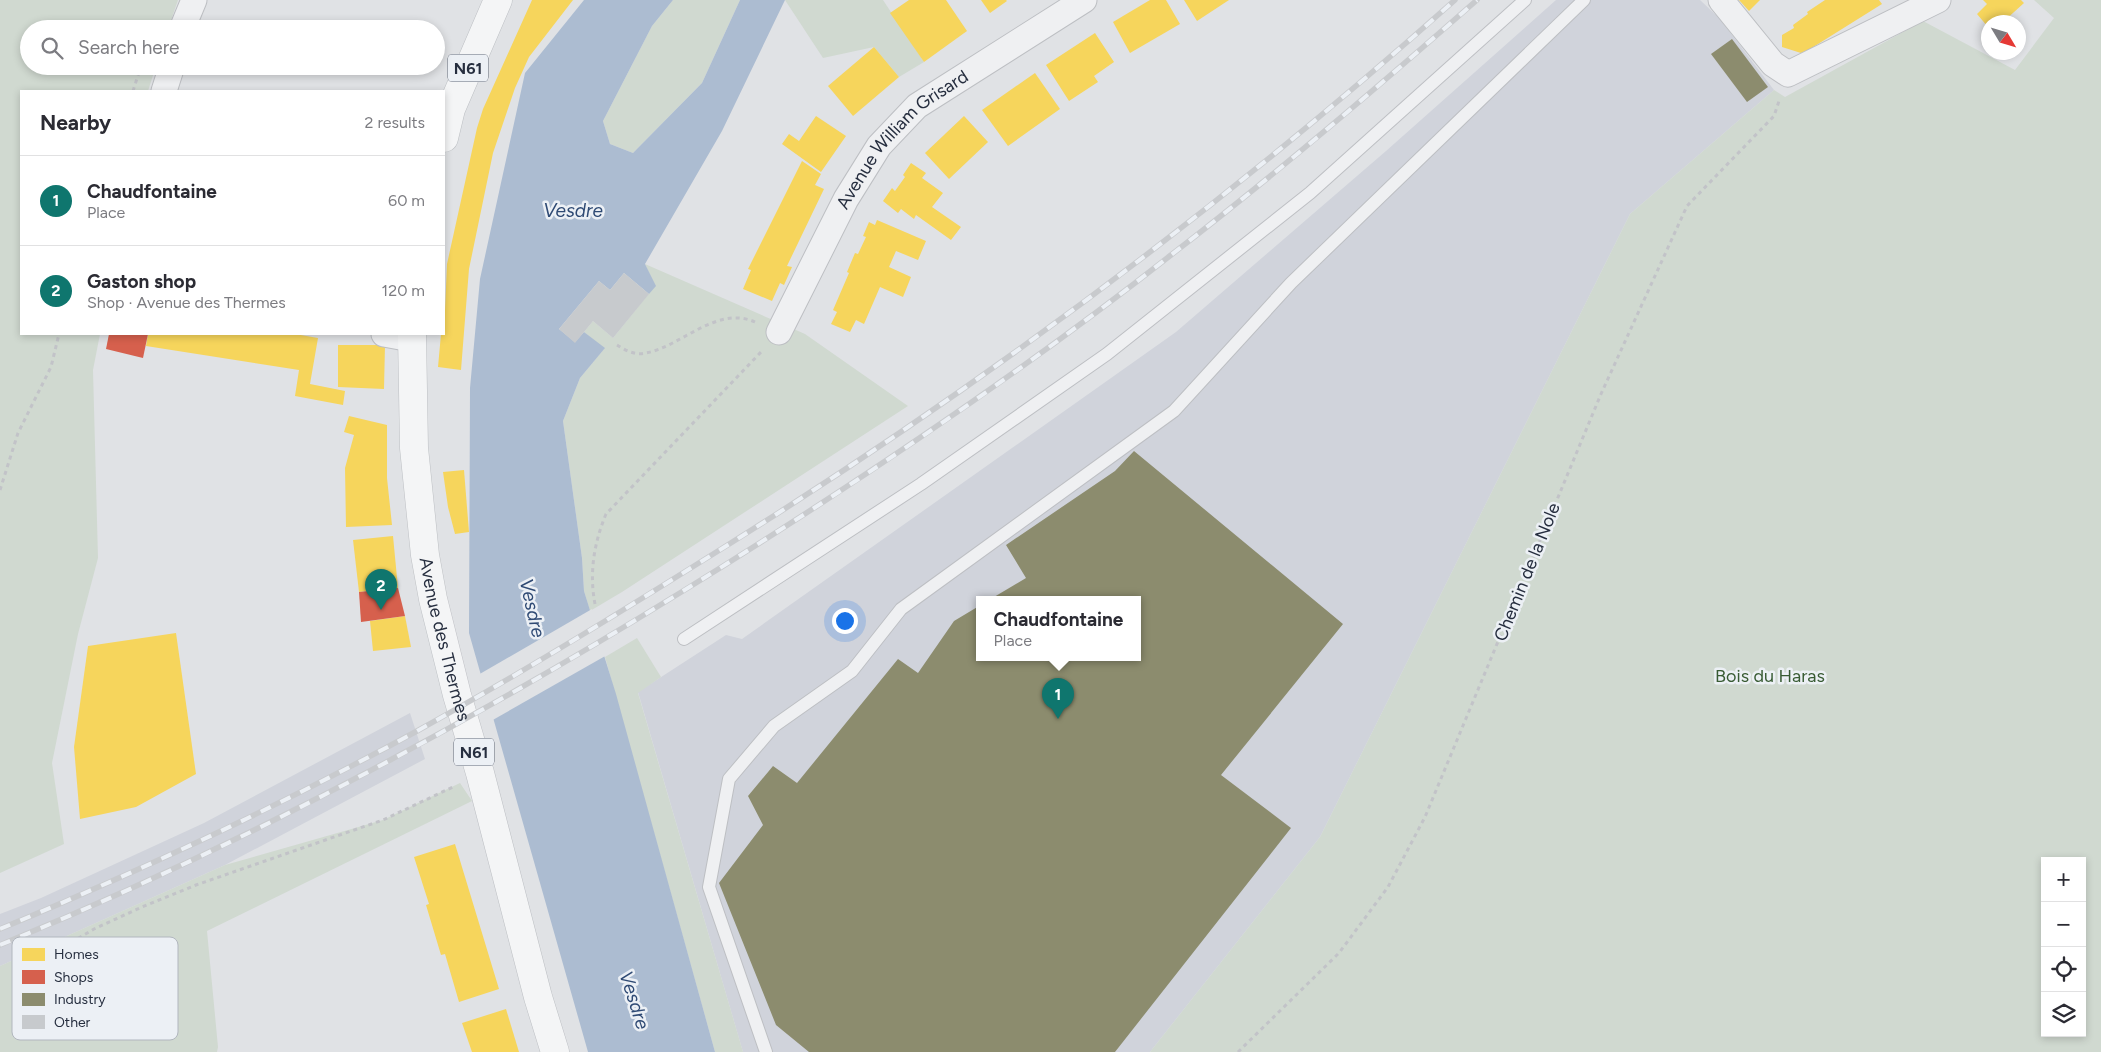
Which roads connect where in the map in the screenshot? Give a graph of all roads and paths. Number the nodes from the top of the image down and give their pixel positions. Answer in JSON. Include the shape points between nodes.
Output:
{"nodes":[{"id":1,"x":194,"y":0,"type":"edge"},
{"id":2,"x":498,"y":0,"type":"edge"},
{"id":3,"x":1084,"y":0,"type":"edge"},
{"id":4,"x":1526,"y":0,"type":"edge"},
{"id":5,"x":1584,"y":0,"type":"edge"},
{"id":6,"x":1721,"y":0,"type":"edge"},
{"id":7,"x":1938,"y":0,"type":"edge"},
{"id":8,"x":186,"y":20,"type":"edge"},
{"id":9,"x":1788,"y":74,"type":"junction"},
{"id":10,"x":138,"y":75,"type":"edge"},
{"id":11,"x":169,"y":75,"type":"edge"},
{"id":12,"x":133,"y":90,"type":"edge"},
{"id":13,"x":164,"y":90,"type":"edge"},
{"id":14,"x":445,"y":134,"type":"edge"},
{"id":15,"x":779,"y":332,"type":"junction"},
{"id":16,"x":59,"y":335,"type":"edge"},
{"id":17,"x":398,"y":335,"type":"edge"},
{"id":18,"x":412,"y":336,"type":"edge"},
{"id":19,"x":617,"y":344,"type":"dead end"},
{"id":20,"x":0,"y":490,"type":"edge"},
{"id":21,"x":595,"y":604,"type":"dead end"},
{"id":22,"x":684,"y":638,"type":"dead end"},
{"id":23,"x":480,"y":773,"type":"junction"},
{"id":24,"x":81,"y":937,"type":"edge"},
{"id":25,"x":555,"y":1052,"type":"edge"},
{"id":26,"x":766,"y":1052,"type":"edge"},
{"id":27,"x":1238,"y":1052,"type":"edge"}],
"edges":[{"from":1,"to":8,"type":"street"},
{"from":2,"to":14,"type":"main road","number":"N61","via":[[451,108]]},
{"from":3,"to":15,"type":"street","name":"Avenue William Grisard","via":[[917,106],[879,146],[846,199]]},
{"from":4,"to":22,"type":"lane","via":[[1310,192],[1107,354],[921,484]]},
{"from":5,"to":26,"type":"lane","via":[[1291,283],[1174,411],[901,609],[852,671],[774,726],[729,779],[709,887]]},
{"from":6,"to":9,"type":"street","via":[[1773,64]]},
{"from":7,"to":9,"type":"street"},
{"from":9,"to":27,"type":"path","name":"Chemin de la Nole","via":[[1774,116],[1688,206],[1601,394],[1425,817],[1388,888],[1339,953]]},
{"from":10,"to":12,"type":"path"},
{"from":11,"to":13,"type":"street"},
{"from":15,"to":19,"type":"path","via":[[744,317],[713,322],[645,354],[629,352]]},
{"from":15,"to":21,"type":"path","via":[[606,514],[598,533],[591,582]]},
{"from":16,"to":20,"type":"path","via":[[51,367],[18,433]]},
{"from":17,"to":18,"type":"street"},
{"from":18,"to":23,"type":"main road","name":"Avenue des Thermes","number":"N61","via":[[414,448],[425,555],[457,695]]},
{"from":23,"to":24,"type":"path","via":[[383,820],[196,885]]},
{"from":23,"to":25,"type":"main road","name":"Avenue des Thermes","number":"N61"}]}
